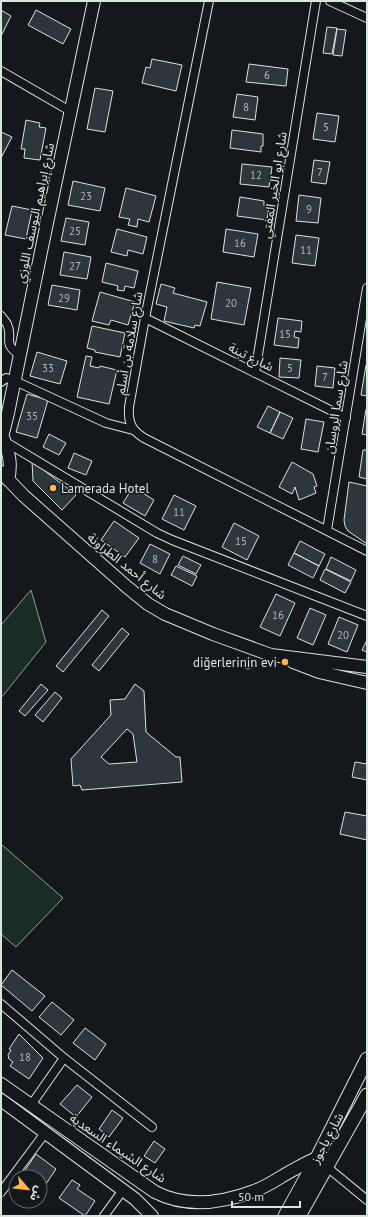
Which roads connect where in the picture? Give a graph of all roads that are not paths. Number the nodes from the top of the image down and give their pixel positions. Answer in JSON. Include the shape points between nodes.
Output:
{"nodes":[{"id":1,"x":94,"y":1,"type":"edge"},
{"id":2,"x":209,"y":1,"type":"edge"},
{"id":3,"x":316,"y":1,"type":"edge"},
{"id":4,"x":330,"y":1,"type":"edge"},
{"id":5,"x":367,"y":18,"type":"edge"},
{"id":6,"x":1,"y":71,"type":"edge"},
{"id":7,"x":70,"y":111,"type":"junction"},
{"id":8,"x":367,"y":288,"type":"edge"},
{"id":9,"x":1,"y":316,"type":"edge"},
{"id":10,"x":145,"y":318,"type":"junction"},
{"id":11,"x":20,"y":355,"type":"junction"},
{"id":12,"x":255,"y":373,"type":"junction"},
{"id":13,"x":15,"y":381,"type":"junction"},
{"id":14,"x":1,"y":382,"type":"edge"},
{"id":15,"x":346,"y":418,"type":"junction"},
{"id":16,"x":133,"y":430,"type":"junction"},
{"id":17,"x":3,"y":437,"type":"edge"},
{"id":18,"x":5,"y":476,"type":"edge"},
{"id":19,"x":327,"y":530,"type":"junction"},
{"id":20,"x":367,"y":551,"type":"edge"},
{"id":21,"x":367,"y":616,"type":"edge"},
{"id":22,"x":279,"y":657,"type":"junction"},
{"id":23,"x":367,"y":667,"type":"edge"},
{"id":24,"x":367,"y":683,"type":"edge"},
{"id":25,"x":1,"y":1004,"type":"edge"},
{"id":26,"x":64,"y":1058,"type":"junction"},
{"id":27,"x":367,"y":1059,"type":"edge"},
{"id":28,"x":1,"y":1084,"type":"edge"},
{"id":29,"x":367,"y":1095,"type":"edge"},
{"id":30,"x":1,"y":1100,"type":"edge"},
{"id":31,"x":31,"y":1105,"type":"junction"},
{"id":32,"x":152,"y":1127,"type":"dead end"},
{"id":33,"x":45,"y":1133,"type":"junction"},
{"id":34,"x":317,"y":1158,"type":"junction"},
{"id":35,"x":327,"y":1167,"type":"junction"},
{"id":36,"x":123,"y":1190,"type":"junction"},
{"id":37,"x":1,"y":1192,"type":"edge"},
{"id":38,"x":155,"y":1192,"type":"junction"},
{"id":39,"x":367,"y":1200,"type":"edge"},
{"id":40,"x":149,"y":1212,"type":"edge"},
{"id":41,"x":104,"y":1216,"type":"edge"},
{"id":42,"x":285,"y":1216,"type":"edge"},
{"id":43,"x":299,"y":1216,"type":"edge"}],
"edges":[{"from":1,"to":7,"type":"street","name":"شارع إبراهيم اليوسف اللوزي"},
{"from":2,"to":10,"type":"street","name":"شارع سلامة بن أسلم"},
{"from":3,"to":12,"type":"street","name":"شارع ابو الخير المفتي"},
{"from":4,"to":5,"type":"street"},
{"from":6,"to":7,"type":"street"},
{"from":7,"to":11,"type":"street","name":"شارع إبراهيم اليوسف اللوزي"},
{"from":8,"to":15,"type":"street","name":"شارع سما الروسان"},
{"from":9,"to":11,"type":"street","via":[[8,325],[10,346]]},
{"from":10,"to":12,"type":"street","name":"شارع تبنة"},
{"from":10,"to":16,"type":"street","name":"شارع سلامة بن أسلم","via":[[129,414]]},
{"from":11,"to":13,"type":"street","name":"شارع إبراهيم اليوسف اللوزي"},
{"from":12,"to":15,"type":"street","name":"شارع تبنة"},
{"from":13,"to":14,"type":"street","via":[[6,378]]},
{"from":13,"to":16,"type":"street","via":[[106,423]]},
{"from":13,"to":17,"type":"street","name":"شارع إبراهيم اليوسف اللوزي"},
{"from":15,"to":19,"type":"street","name":"شارع سما الروسان"},
{"from":16,"to":19,"type":"street","via":[[144,438]]},
{"from":17,"to":18,"type":"street","via":[[11,463]]},
{"from":17,"to":21,"type":"street","via":[[167,538]]},
{"from":18,"to":22,"type":"street","name":"شارع أحمد الطراونة","via":[[59,528],[148,604],[213,634]]},
{"from":19,"to":20,"type":"street"},
{"from":22,"to":23,"type":"street","name":"شارع أحمد الطراونة"},
{"from":22,"to":24,"type":"street","name":"شارع أحمد الطراونة","via":[[320,672]]},
{"from":25,"to":26,"type":"street"},
{"from":26,"to":31,"type":"street"},
{"from":26,"to":32,"type":"street"},
{"from":27,"to":34,"type":"main road","name":"شارع ياجوز"},
{"from":28,"to":31,"type":"street","name":"شارع الشيماء السعدية"},
{"from":29,"to":35,"type":"main road","name":"شارع ياجوز"},
{"from":30,"to":33,"type":"street"},
{"from":31,"to":38,"type":"street","name":"شارع الشيماء السعدية"},
{"from":33,"to":36,"type":"street"},
{"from":33,"to":37,"type":"street"},
{"from":34,"to":38,"type":"street","name":"شارع الشيماء السعدية","via":[[254,1191],[221,1200],[179,1201]]},
{"from":34,"to":42,"type":"main road","name":"شارع ياجوز"},
{"from":35,"to":39,"type":"street"},
{"from":35,"to":43,"type":"main road","name":"شارع ياجوز"},
{"from":36,"to":40,"type":"street"},
{"from":36,"to":41,"type":"street"},
{"from":38,"to":40,"type":"street"}]}
